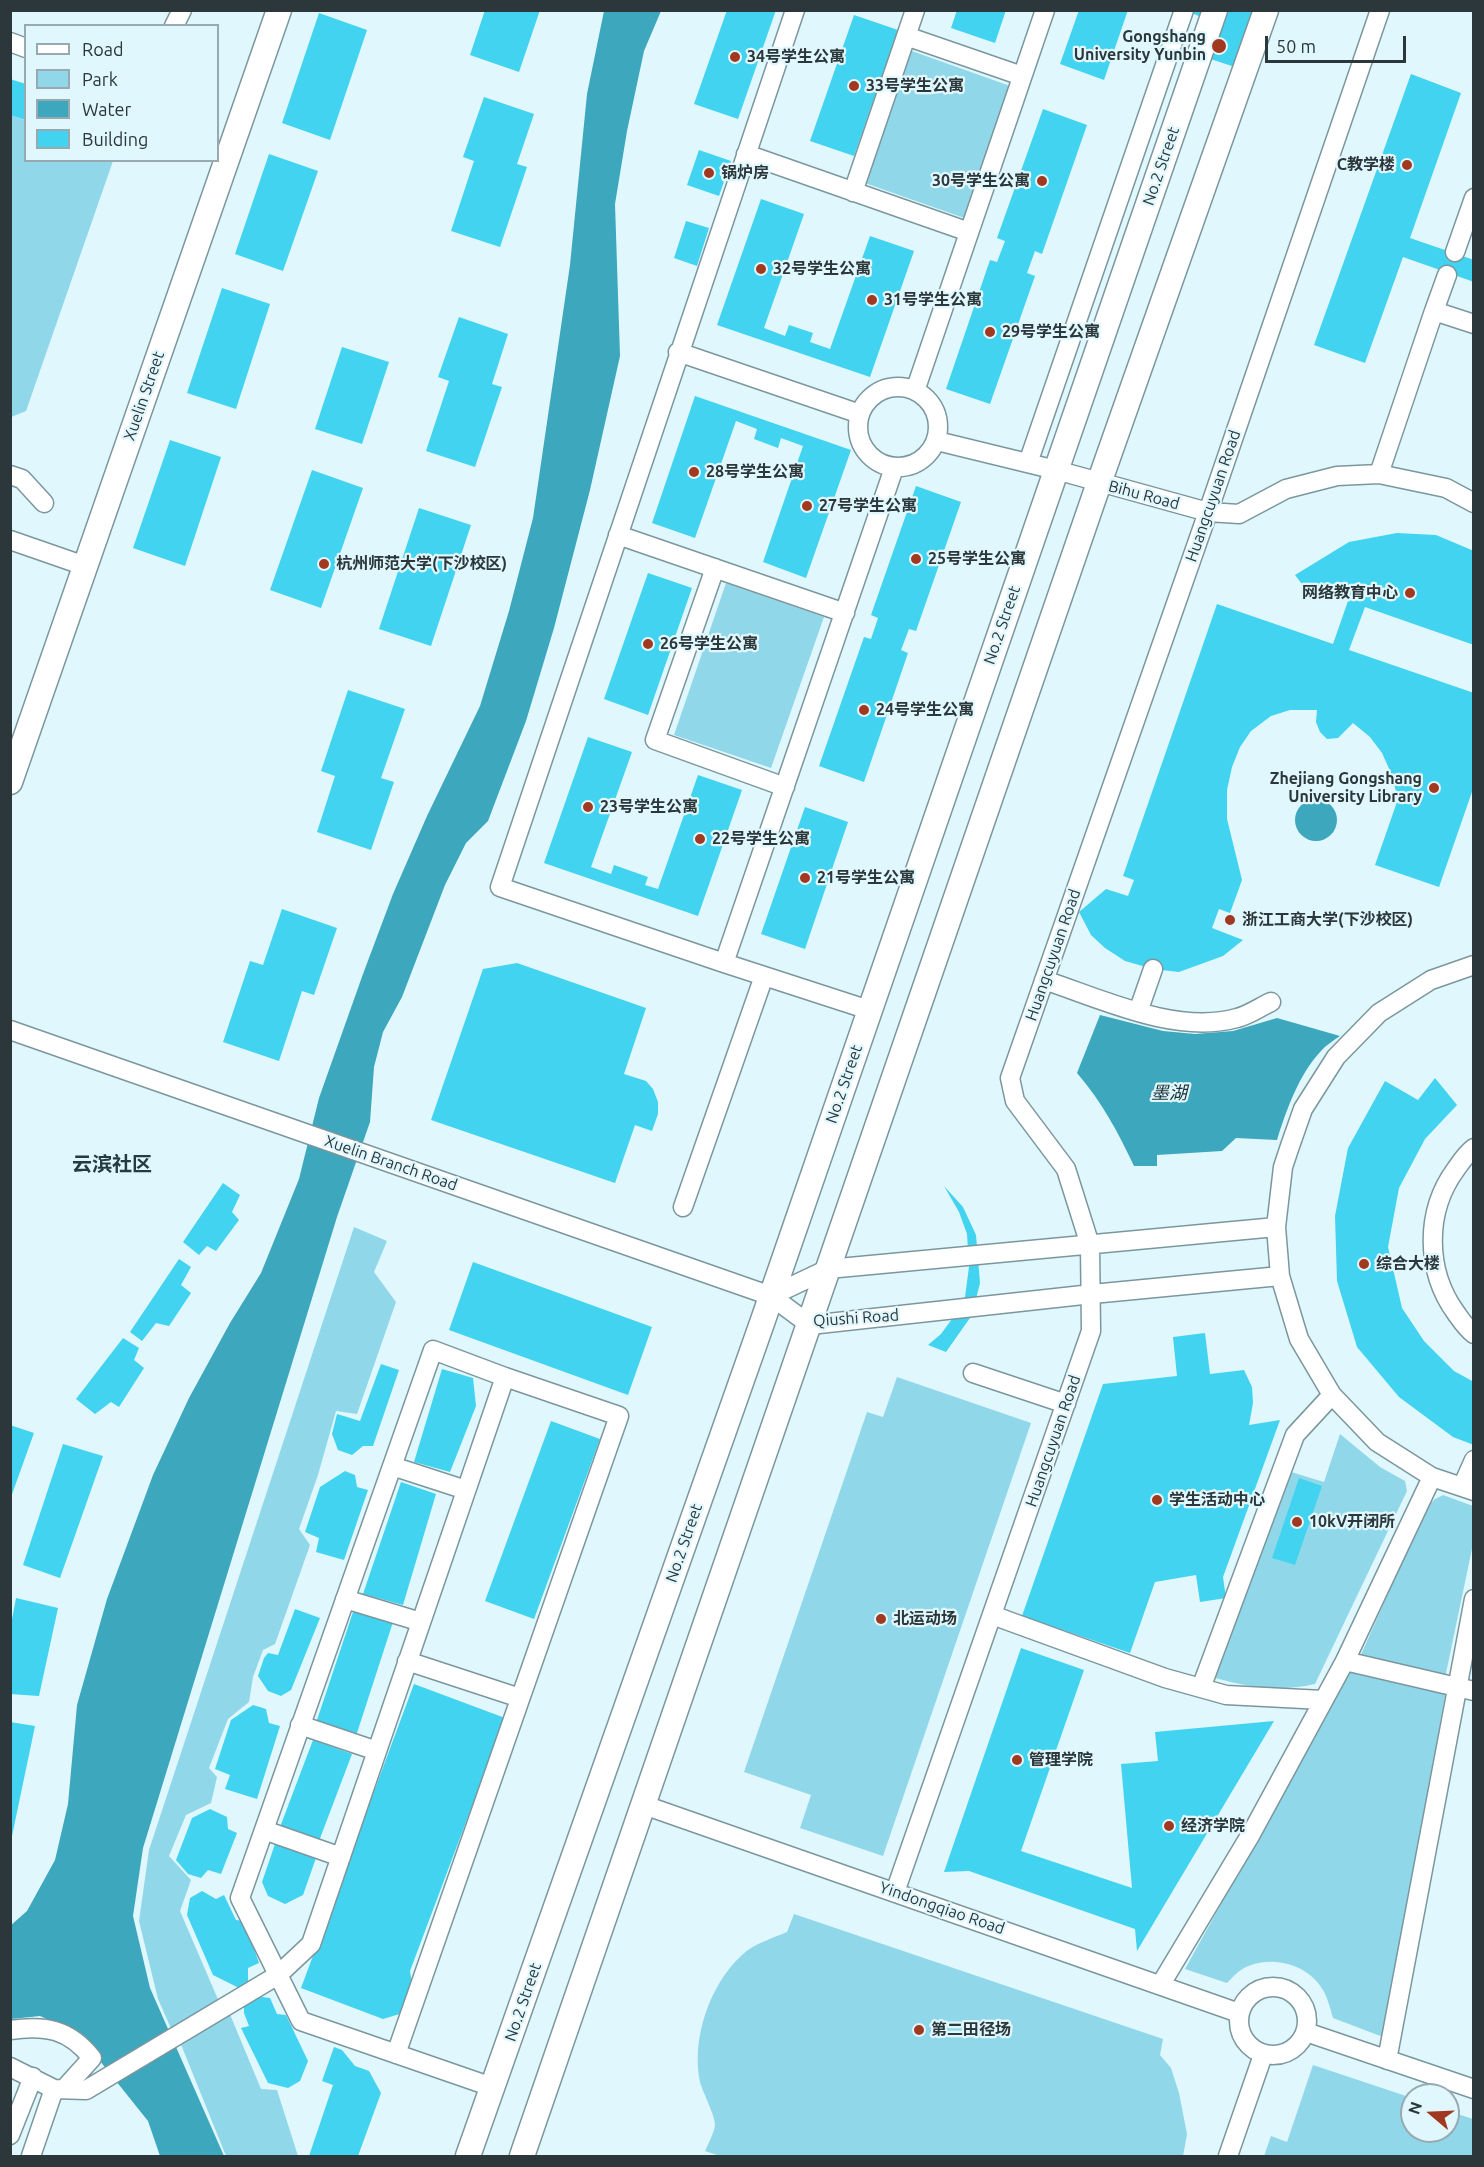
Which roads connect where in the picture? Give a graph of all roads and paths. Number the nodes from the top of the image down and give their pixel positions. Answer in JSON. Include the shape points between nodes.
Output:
{"nodes":[{"id":1,"x":182,"y":10,"type":"edge"},
{"id":2,"x":279,"y":10,"type":"edge"},
{"id":3,"x":795,"y":10,"type":"edge"},
{"id":4,"x":915,"y":10,"type":"edge"},
{"id":5,"x":1045,"y":10,"type":"edge"},
{"id":6,"x":1184,"y":10,"type":"edge"},
{"id":7,"x":1215,"y":10,"type":"edge"},
{"id":8,"x":1266,"y":10,"type":"edge"},
{"id":9,"x":1380,"y":10,"type":"edge"},
{"id":10,"x":175,"y":24,"type":"edge"},
{"id":11,"x":906,"y":36,"type":"junction"},
{"id":12,"x":1022,"y":76,"type":"junction"},
{"id":13,"x":746,"y":154,"type":"junction"},
{"id":14,"x":853,"y":192,"type":"junction"},
{"id":15,"x":1473,"y":198,"type":"edge"},
{"id":16,"x":969,"y":232,"type":"junction"},
{"id":17,"x":1455,"y":252,"type":"dead end"},
{"id":18,"x":1447,"y":275,"type":"dead end"},
{"id":19,"x":1434,"y":311,"type":"junction"},
{"id":20,"x":1473,"y":324,"type":"edge"},
{"id":21,"x":678,"y":352,"type":"junction"},
{"id":22,"x":915,"y":391,"type":"junction"},
{"id":23,"x":860,"y":414,"type":"junction"},
{"id":24,"x":937,"y":441,"type":"junction"},
{"id":25,"x":1028,"y":463,"type":"junction"},
{"id":26,"x":894,"y":468,"type":"junction"},
{"id":27,"x":1056,"y":470,"type":"junction"},
{"id":28,"x":1378,"y":474,"type":"junction"},
{"id":29,"x":10,"y":475,"type":"edge"},
{"id":30,"x":1099,"y":483,"type":"junction"},
{"id":31,"x":1473,"y":503,"type":"edge"},
{"id":32,"x":44,"y":504,"type":"dead end"},
{"id":33,"x":1208,"y":512,"type":"junction"},
{"id":34,"x":618,"y":535,"type":"junction"},
{"id":35,"x":10,"y":540,"type":"edge"},
{"id":36,"x":85,"y":566,"type":"junction"},
{"id":37,"x":715,"y":568,"type":"junction"},
{"id":38,"x":844,"y":613,"type":"junction"},
{"id":39,"x":10,"y":782,"type":"edge"},
{"id":40,"x":784,"y":787,"type":"junction"},
{"id":41,"x":724,"y":963,"type":"junction"},
{"id":42,"x":1473,"y":965,"type":"edge"},
{"id":43,"x":1153,"y":969,"type":"dead end"},
{"id":44,"x":764,"y":976,"type":"junction"},
{"id":45,"x":1044,"y":980,"type":"junction"},
{"id":46,"x":1271,"y":1002,"type":"dead end"},
{"id":47,"x":869,"y":1010,"type":"junction"},
{"id":48,"x":1138,"y":1012,"type":"junction"},
{"id":49,"x":10,"y":1030,"type":"edge"},
{"id":50,"x":1473,"y":1148,"type":"edge"},
{"id":51,"x":683,"y":1207,"type":"dead end"},
{"id":52,"x":1276,"y":1227,"type":"junction"},
{"id":53,"x":1090,"y":1245,"type":"junction"},
{"id":54,"x":828,"y":1269,"type":"junction"},
{"id":55,"x":1280,"y":1276,"type":"junction"},
{"id":56,"x":1092,"y":1294,"type":"junction"},
{"id":57,"x":771,"y":1296,"type":"junction"},
{"id":58,"x":810,"y":1325,"type":"junction"},
{"id":59,"x":1473,"y":1334,"type":"edge"},
{"id":60,"x":973,"y":1373,"type":"dead end"},
{"id":61,"x":505,"y":1377,"type":"junction"},
{"id":62,"x":1332,"y":1395,"type":"junction"},
{"id":63,"x":1066,"y":1404,"type":"junction"},
{"id":64,"x":1473,"y":1460,"type":"edge"},
{"id":65,"x":392,"y":1466,"type":"junction"},
{"id":66,"x":1432,"y":1477,"type":"junction"},
{"id":67,"x":1468,"y":1489,"type":"edge"},
{"id":68,"x":466,"y":1490,"type":"junction"},
{"id":69,"x":345,"y":1599,"type":"junction"},
{"id":70,"x":1473,"y":1599,"type":"edge"},
{"id":71,"x":992,"y":1615,"type":"junction"},
{"id":72,"x":421,"y":1622,"type":"junction"},
{"id":73,"x":407,"y":1661,"type":"junction"},
{"id":74,"x":1345,"y":1661,"type":"junction"},
{"id":75,"x":1456,"y":1686,"type":"junction"},
{"id":76,"x":1201,"y":1688,"type":"junction"},
{"id":77,"x":1473,"y":1691,"type":"edge"},
{"id":78,"x":520,"y":1698,"type":"junction"},
{"id":79,"x":1323,"y":1700,"type":"junction"},
{"id":80,"x":300,"y":1725,"type":"junction"},
{"id":81,"x":377,"y":1751,"type":"junction"},
{"id":82,"x":644,"y":1804,"type":"junction"},
{"id":83,"x":264,"y":1830,"type":"junction"},
{"id":84,"x":340,"y":1857,"type":"junction"},
{"id":85,"x":895,"y":1892,"type":"junction"},
{"id":86,"x":278,"y":1975,"type":"junction"},
{"id":87,"x":1161,"y":1984,"type":"junction"},
{"id":88,"x":1239,"y":2013,"type":"junction"},
{"id":89,"x":10,"y":2030,"type":"edge"},
{"id":90,"x":1306,"y":2032,"type":"junction"},
{"id":91,"x":396,"y":2054,"type":"junction"},
{"id":92,"x":1263,"y":2055,"type":"junction"},
{"id":93,"x":1387,"y":2060,"type":"junction"},
{"id":94,"x":12,"y":2065,"type":"edge"},
{"id":95,"x":33,"y":2077,"type":"junction"},
{"id":96,"x":492,"y":2087,"type":"junction"},
{"id":97,"x":59,"y":2089,"type":"junction"},
{"id":98,"x":1473,"y":2089,"type":"edge"},
{"id":99,"x":10,"y":2135,"type":"edge"},
{"id":100,"x":31,"y":2157,"type":"edge"},
{"id":101,"x":468,"y":2157,"type":"edge"},
{"id":102,"x":522,"y":2157,"type":"edge"},
{"id":103,"x":1228,"y":2157,"type":"edge"}],
"edges":[{"from":1,"to":10,"type":"street"},
{"from":2,"to":36,"type":"main road","name":"Xuelin Street"},
{"from":3,"to":13,"type":"street"},
{"from":4,"to":11,"type":"street"},
{"from":5,"to":12,"type":"street"},
{"from":6,"to":25,"type":"street"},
{"from":7,"to":27,"type":"main road","name":"No.2 Street"},
{"from":8,"to":30,"type":"main road"},
{"from":9,"to":33,"type":"street","name":"Huangcuyuan Road"},
{"from":11,"to":12,"type":"street"},
{"from":11,"to":14,"type":"street"},
{"from":12,"to":16,"type":"street"},
{"from":13,"to":14,"type":"street"},
{"from":13,"to":21,"type":"street"},
{"from":14,"to":16,"type":"street"},
{"from":15,"to":17,"type":"street"},
{"from":16,"to":22,"type":"street"},
{"from":18,"to":19,"type":"street"},
{"from":19,"to":20,"type":"street"},
{"from":19,"to":28,"type":"street"},
{"from":21,"to":23,"type":"street"},
{"from":21,"to":34,"type":"street"},
{"from":22,"to":23,"type":"street","via":[[895,387],[882,390],[871,397]]},
{"from":22,"to":24,"type":"street","via":[[930,402],[937,414]]},
{"from":23,"to":26,"type":"street","via":[[858,434],[862,446],[870,457]]},
{"from":24,"to":25,"type":"street","name":"Bihu Road"},
{"from":24,"to":26,"type":"street","via":[[920,462]]},
{"from":25,"to":27,"type":"street","name":"Bihu Road"},
{"from":26,"to":38,"type":"street"},
{"from":27,"to":30,"type":"street","name":"Bihu Road"},
{"from":27,"to":47,"type":"main road","name":"No.2 Street"},
{"from":28,"to":31,"type":"street","name":"Bihu Road","via":[[1446,488]]},
{"from":28,"to":33,"type":"street","name":"Bihu Road","via":[[1337,476],[1286,489],[1239,514]]},
{"from":29,"to":32,"type":"street","via":[[22,479]]},
{"from":30,"to":33,"type":"street","name":"Bihu Road"},
{"from":30,"to":54,"type":"main road"},
{"from":33,"to":45,"type":"street","name":"Huangcuyuan Road"},
{"from":34,"to":37,"type":"street"},
{"from":34,"to":41,"type":"street","via":[[500,887]]},
{"from":35,"to":36,"type":"street"},
{"from":36,"to":39,"type":"main road","name":"Xuelin Street"},
{"from":37,"to":38,"type":"street"},
{"from":37,"to":40,"type":"street","via":[[655,741]]},
{"from":38,"to":40,"type":"street"},
{"from":40,"to":41,"type":"street"},
{"from":41,"to":44,"type":"street"},
{"from":42,"to":52,"type":"street","via":[[1431,980],[1379,1013],[1336,1057],[1303,1109],[1283,1167]]},
{"from":43,"to":48,"type":"street"},
{"from":44,"to":47,"type":"street"},
{"from":44,"to":51,"type":"street"},
{"from":45,"to":48,"type":"street"},
{"from":45,"to":53,"type":"street","name":"Huangcuyuan Road","via":[[1010,1078],[1015,1101],[1066,1169]]},
{"from":46,"to":48,"type":"street","via":[[1238,1018],[1207,1022],[1178,1021]]},
{"from":47,"to":57,"type":"main road","name":"No.2 Street"},
{"from":49,"to":57,"type":"street","name":"Xuelin Branch Road"},
{"from":50,"to":59,"type":"street","via":[[1445,1184],[1433,1221],[1433,1260],[1445,1298]]},
{"from":52,"to":53,"type":"street"},
{"from":52,"to":55,"type":"street"},
{"from":53,"to":54,"type":"street"},
{"from":53,"to":56,"type":"street","name":"Huangcuyuan Road"},
{"from":54,"to":57,"type":"street"},
{"from":54,"to":58,"type":"main road"},
{"from":55,"to":56,"type":"street","name":"Qiushi Road"},
{"from":55,"to":62,"type":"street","via":[[1299,1339]]},
{"from":56,"to":58,"type":"street","name":"Qiushi Road"},
{"from":56,"to":63,"type":"street","name":"Huangcuyuan Road","via":[[1091,1330]]},
{"from":57,"to":58,"type":"street","name":"Qiushi Road"},
{"from":57,"to":96,"type":"main road","name":"No.2 Street"},
{"from":58,"to":82,"type":"main road"},
{"from":60,"to":63,"type":"street"},
{"from":61,"to":65,"type":"street","via":[[433,1350]]},
{"from":61,"to":68,"type":"street"},
{"from":61,"to":78,"type":"street","via":[[619,1416]]},
{"from":62,"to":66,"type":"street","via":[[1377,1442]]},
{"from":62,"to":76,"type":"street","via":[[1295,1435]]},
{"from":63,"to":71,"type":"street","name":"Huangcuyuan Road"},
{"from":64,"to":67,"type":"street"},
{"from":65,"to":68,"type":"street"},
{"from":65,"to":69,"type":"street"},
{"from":66,"to":67,"type":"street"},
{"from":66,"to":74,"type":"street"},
{"from":68,"to":72,"type":"street"},
{"from":69,"to":72,"type":"street"},
{"from":69,"to":80,"type":"street"},
{"from":70,"to":75,"type":"street"},
{"from":71,"to":76,"type":"street"},
{"from":71,"to":85,"type":"street","name":"Huangcuyuan Road"},
{"from":72,"to":73,"type":"street"},
{"from":73,"to":78,"type":"street"},
{"from":73,"to":81,"type":"street"},
{"from":74,"to":75,"type":"street"},
{"from":74,"to":79,"type":"street"},
{"from":75,"to":77,"type":"street"},
{"from":75,"to":93,"type":"street"},
{"from":76,"to":79,"type":"street","via":[[1226,1695]]},
{"from":78,"to":91,"type":"street"},
{"from":79,"to":87,"type":"street","via":[[1251,1834]]},
{"from":80,"to":81,"type":"street"},
{"from":80,"to":83,"type":"street"},
{"from":81,"to":84,"type":"street"},
{"from":82,"to":85,"type":"street","name":"Yindongqiao Road"},
{"from":82,"to":102,"type":"main road"},
{"from":83,"to":84,"type":"street"},
{"from":83,"to":86,"type":"street","via":[[240,1898]]},
{"from":84,"to":86,"type":"street","via":[[311,1944]]},
{"from":85,"to":87,"type":"street","name":"Yindongqiao Road"},
{"from":86,"to":91,"type":"street","via":[[301,2021]]},
{"from":86,"to":97,"type":"street","via":[[86,2090]]},
{"from":87,"to":88,"type":"street","name":"Yindongqiao Road"},
{"from":88,"to":90,"type":"street","via":[[1253,1993],[1264,1988],[1288,1990],[1305,2008]]},
{"from":88,"to":92,"type":"street","via":[[1243,2039]]},
{"from":89,"to":97,"type":"street","via":[[31,2027],[61,2031],[92,2058],[69,2086]]},
{"from":90,"to":92,"type":"street","via":[[1289,2052]]},
{"from":90,"to":93,"type":"street"},
{"from":91,"to":96,"type":"street"},
{"from":92,"to":103,"type":"street"},
{"from":93,"to":98,"type":"street"},
{"from":94,"to":95,"type":"street"},
{"from":95,"to":97,"type":"street"},
{"from":95,"to":99,"type":"street"},
{"from":96,"to":101,"type":"main road","name":"No.2 Street"},
{"from":97,"to":100,"type":"street"}]}
